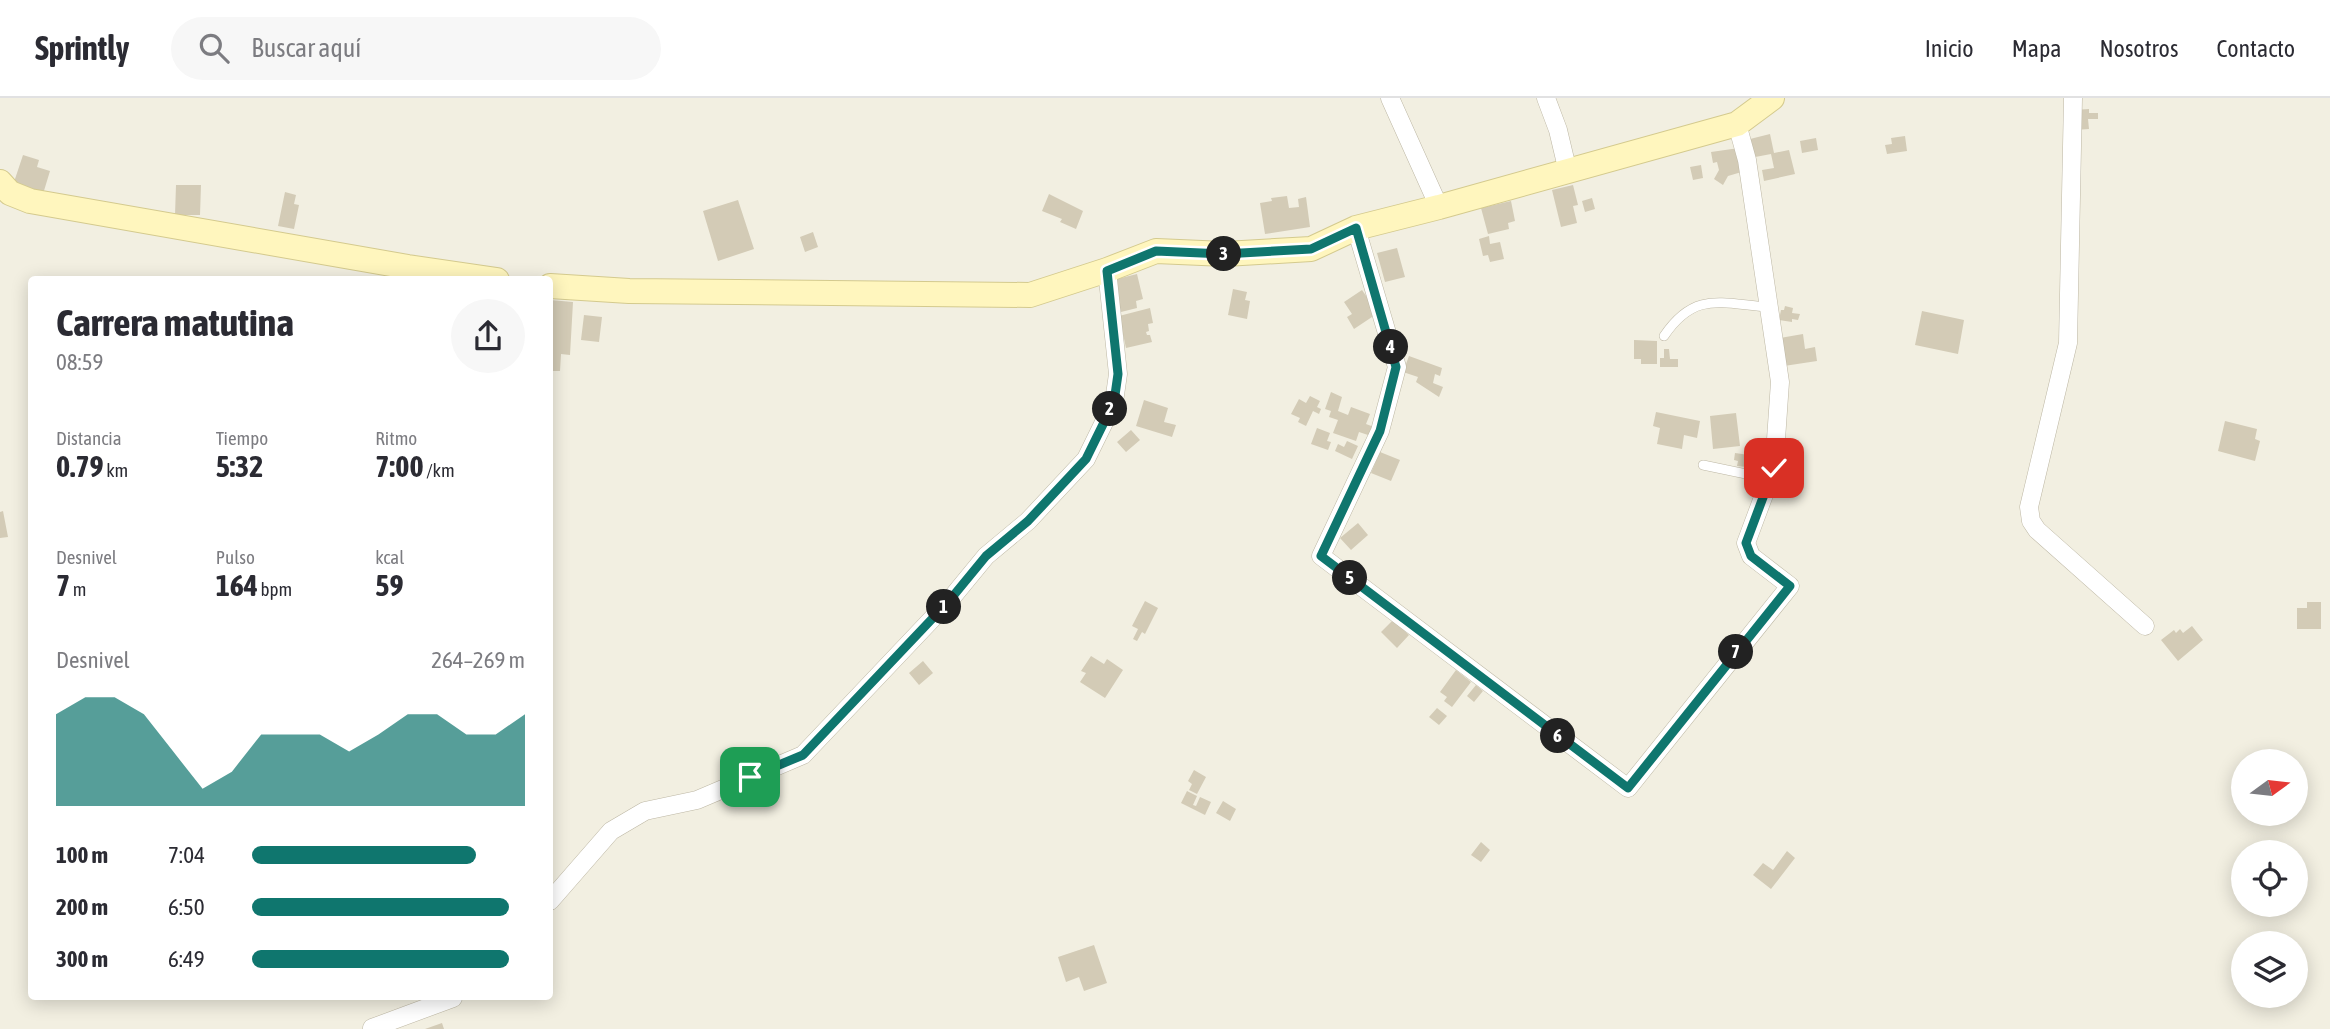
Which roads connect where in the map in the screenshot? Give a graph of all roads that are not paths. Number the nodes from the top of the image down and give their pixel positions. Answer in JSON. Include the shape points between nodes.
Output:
{"nodes":[{"id":1,"x":1390,"y":98,"type":"edge"},
{"id":2,"x":1546,"y":98,"type":"edge"},
{"id":3,"x":1772,"y":98,"type":"edge"},
{"id":4,"x":2073,"y":98,"type":"edge"},
{"id":5,"x":1737,"y":124,"type":"junction"},
{"id":6,"x":1567,"y":172,"type":"junction"},
{"id":7,"x":0,"y":182,"type":"edge"},
{"id":8,"x":1439,"y":207,"type":"junction"},
{"id":9,"x":1356,"y":228,"type":"junction"},
{"id":10,"x":1107,"y":271,"type":"junction"},
{"id":11,"x":470,"y":276,"type":"edge"},
{"id":12,"x":553,"y":286,"type":"edge"},
{"id":13,"x":1769,"y":307,"type":"junction"},
{"id":14,"x":1664,"y":336,"type":"dead end"},
{"id":15,"x":1703,"y":465,"type":"dead end"},
{"id":16,"x":1770,"y":479,"type":"junction"},
{"id":17,"x":2145,"y":626,"type":"dead end"},
{"id":18,"x":553,"y":898,"type":"edge"},
{"id":19,"x":448,"y":1000,"type":"edge"},
{"id":20,"x":372,"y":1028,"type":"edge"}],
"edges":[{"from":1,"to":8,"type":"street"},
{"from":2,"to":6,"type":"street"},
{"from":3,"to":5,"type":"street"},
{"from":4,"to":17,"type":"street","via":[[2068,343],[2030,516],[2037,530]]},
{"from":5,"to":6,"type":"street"},
{"from":5,"to":13,"type":"street","via":[[1747,160]]},
{"from":6,"to":8,"type":"street"},
{"from":7,"to":11,"type":"street","via":[[10,193],[30,201]]},
{"from":8,"to":9,"type":"street"},
{"from":9,"to":10,"type":"street","via":[[1311,249],[1224,254],[1156,251]]},
{"from":9,"to":16,"type":"street","via":[[1396,367],[1380,431],[1321,556],[1628,788],[1790,586],[1751,556],[1746,543]]},
{"from":10,"to":12,"type":"street","via":[[1030,295]]},
{"from":10,"to":18,"type":"street","via":[[1118,374],[1114,402],[1086,459],[1028,521],[986,556],[803,755],[697,800],[645,811],[611,831]]},
{"from":13,"to":14,"type":"lane","via":[[1699,304],[1674,321]]},
{"from":13,"to":16,"type":"street","via":[[1780,382]]},
{"from":15,"to":16,"type":"lane"},
{"from":19,"to":20,"type":"street"}]}
